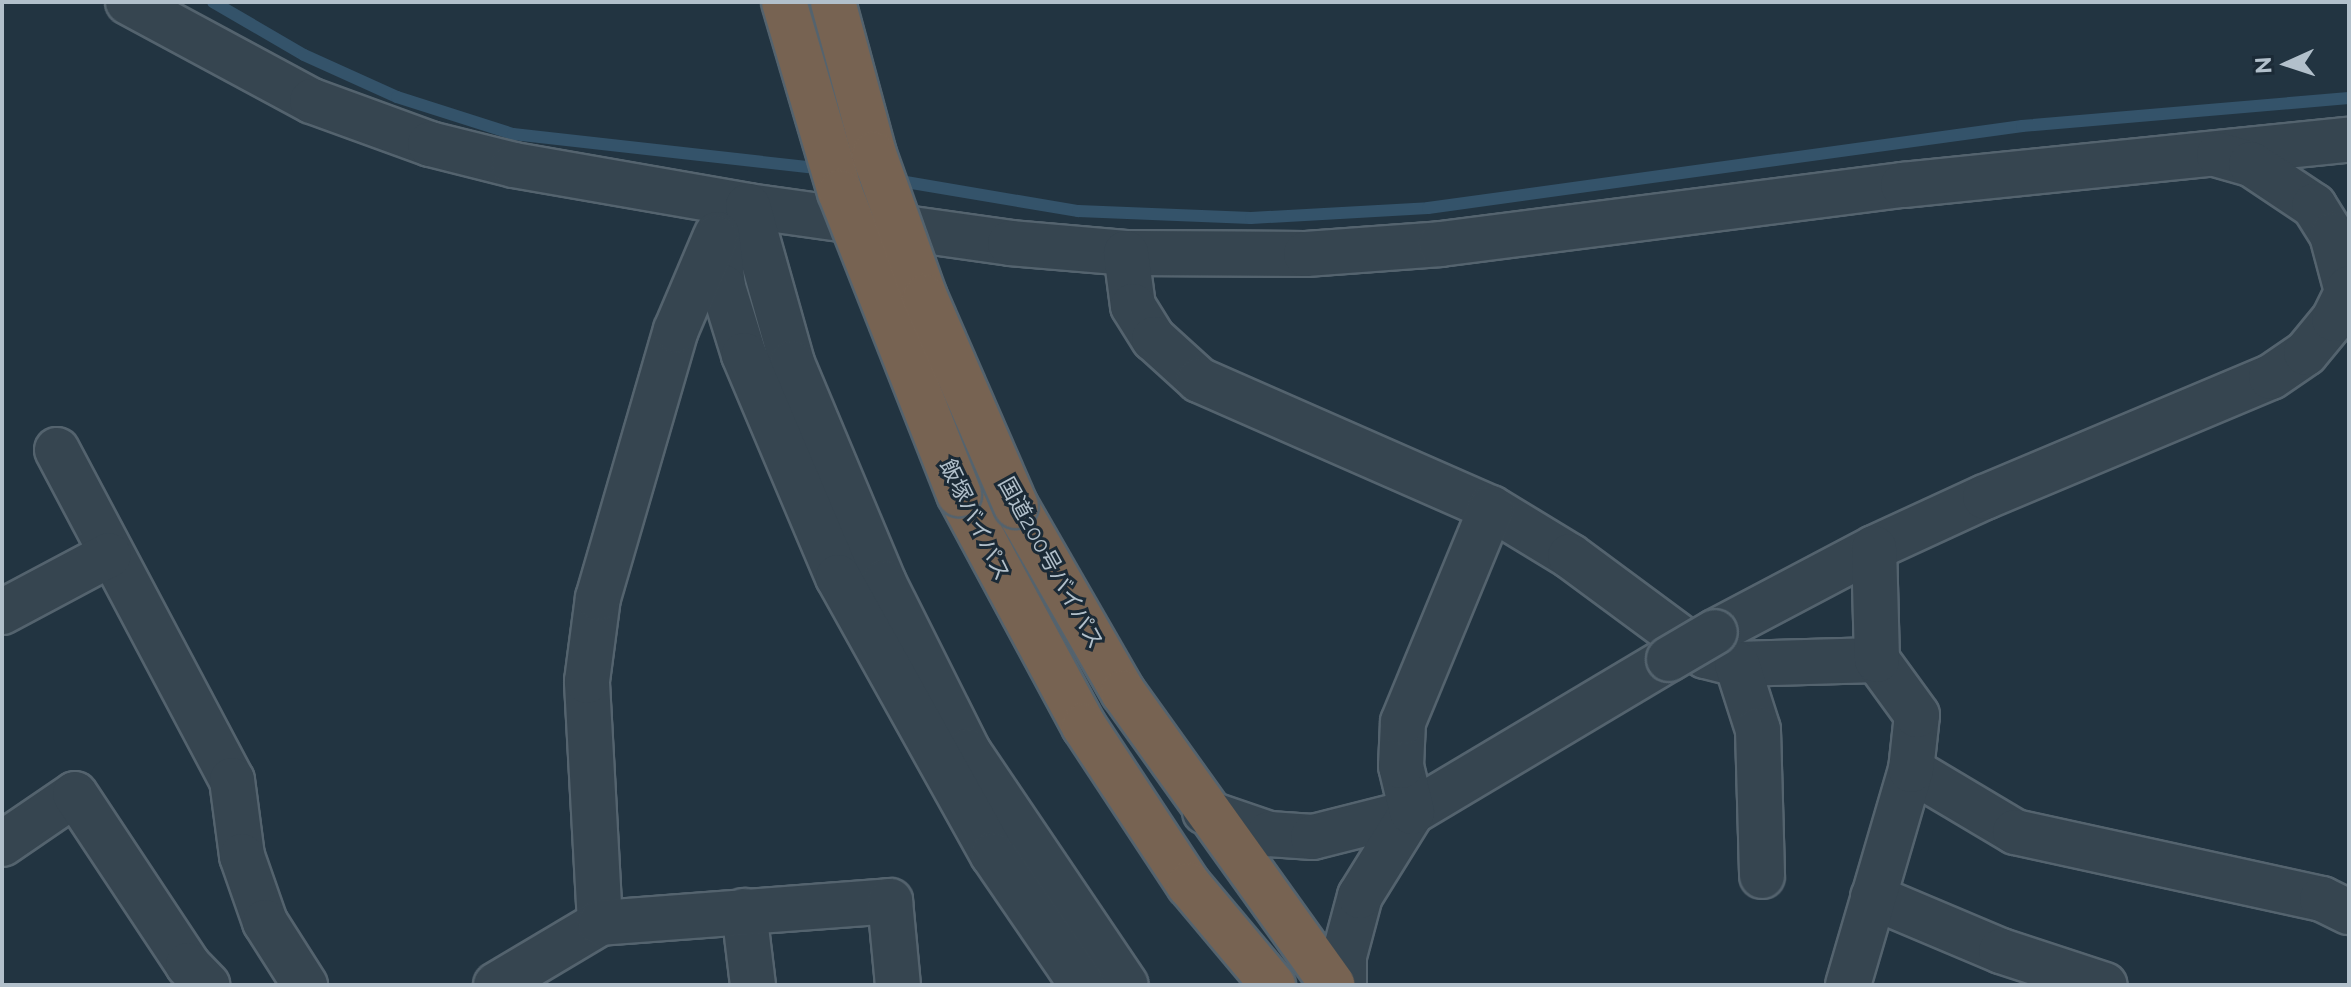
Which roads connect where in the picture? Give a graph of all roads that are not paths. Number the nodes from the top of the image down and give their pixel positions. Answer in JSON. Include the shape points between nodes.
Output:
{"nodes":[{"id":1,"x":128,"y":2,"type":"edge"},
{"id":2,"x":784,"y":2,"type":"edge"},
{"id":3,"x":833,"y":2,"type":"edge"},
{"id":4,"x":2349,"y":140,"type":"edge"},
{"id":5,"x":2349,"y":148,"type":"edge"},
{"id":6,"x":2211,"y":152,"type":"junction"},
{"id":7,"x":730,"y":214,"type":"junction"},
{"id":8,"x":1126,"y":253,"type":"junction"},
{"id":9,"x":2349,"y":292,"type":"edge"},
{"id":10,"x":57,"y":450,"type":"dead end"},
{"id":11,"x":1491,"y":508,"type":"junction"},
{"id":12,"x":1874,"y":548,"type":"junction"},
{"id":13,"x":109,"y":555,"type":"junction"},
{"id":14,"x":2,"y":612,"type":"edge"},
{"id":15,"x":1726,"y":648,"type":"junction"},
{"id":16,"x":1877,"y":660,"type":"junction"},
{"id":17,"x":1911,"y":770,"type":"junction"},
{"id":18,"x":1205,"y":812,"type":"junction"},
{"id":19,"x":1412,"y":812,"type":"junction"},
{"id":20,"x":2,"y":844,"type":"edge"},
{"id":21,"x":1762,"y":876,"type":"dead end"},
{"id":22,"x":1873,"y":897,"type":"junction"},
{"id":23,"x":744,"y":911,"type":"junction"},
{"id":24,"x":2349,"y":912,"type":"edge"},
{"id":25,"x":600,"y":923,"type":"junction"},
{"id":26,"x":207,"y":985,"type":"edge"},
{"id":27,"x":305,"y":985,"type":"edge"},
{"id":28,"x":496,"y":985,"type":"edge"},
{"id":29,"x":753,"y":985,"type":"edge"},
{"id":30,"x":898,"y":985,"type":"edge"},
{"id":31,"x":1082,"y":985,"type":"edge"},
{"id":32,"x":1126,"y":985,"type":"edge"},
{"id":33,"x":1273,"y":985,"type":"edge"},
{"id":34,"x":1333,"y":985,"type":"edge"},
{"id":35,"x":1344,"y":985,"type":"edge"},
{"id":36,"x":1848,"y":985,"type":"edge"},
{"id":37,"x":2105,"y":985,"type":"edge"}],
"edges":[{"from":1,"to":7,"type":"street","via":[[312,101],[430,144]]},
{"from":2,"to":33,"type":"highway","name":"飯塚バイパス","bridge":true,"via":[[840,192],[959,494],[1084,726],[1189,885]]},
{"from":3,"to":18,"type":"highway","name":"国道200号バイパス","bridge":true,"via":[[874,154],[920,283],[1016,506],[1123,692]]},
{"from":4,"to":5,"type":"street"},
{"from":4,"to":6,"type":"street"},
{"from":6,"to":8,"type":"street","via":[[1441,244],[1306,254]]},
{"from":6,"to":9,"type":"street","via":[[2251,164],[2314,206],[2332,235]]},
{"from":7,"to":8,"type":"street"},
{"from":7,"to":25,"type":"street","via":[[676,330],[598,598],[587,681]]},
{"from":7,"to":31,"type":"street","via":[[723,287],[744,355],[838,577],[993,855]]},
{"from":7,"to":32,"type":"street","via":[[884,583],[968,751]]},
{"from":8,"to":11,"type":"street","via":[[1133,306],[1154,339],[1199,380]]},
{"from":9,"to":12,"type":"street","via":[[2306,353],[2271,377]]},
{"from":10,"to":13,"type":"street"},
{"from":11,"to":15,"type":"street","via":[[1570,556],[1705,656]]},
{"from":11,"to":19,"type":"street","via":[[1403,722],[1401,766]]},
{"from":12,"to":15,"type":"street"},
{"from":12,"to":16,"type":"street"},
{"from":13,"to":14,"type":"street"},
{"from":13,"to":27,"type":"street","via":[[232,780],[242,856],[265,922]]},
{"from":15,"to":16,"type":"street"},
{"from":15,"to":19,"type":"street","bridge":true,"via":[[1669,659]]},
{"from":15,"to":21,"type":"street","via":[[1758,730]]},
{"from":16,"to":17,"type":"street","via":[[1917,715]]},
{"from":17,"to":22,"type":"street"},
{"from":17,"to":24,"type":"street","via":[[2015,832],[2322,899]]},
{"from":18,"to":19,"type":"street","via":[[1269,834],[1313,837]]},
{"from":18,"to":34,"type":"highway","name":"国道200号バイパス"},
{"from":19,"to":35,"type":"street","via":[[1360,896],[1344,956]]},
{"from":20,"to":26,"type":"street","via":[[75,794],[188,965]]},
{"from":22,"to":36,"type":"street"},
{"from":22,"to":37,"type":"street","via":[[2001,951]]},
{"from":23,"to":25,"type":"street"},
{"from":23,"to":29,"type":"street"},
{"from":23,"to":30,"type":"street","via":[[890,901]]},
{"from":25,"to":28,"type":"street"}]}
